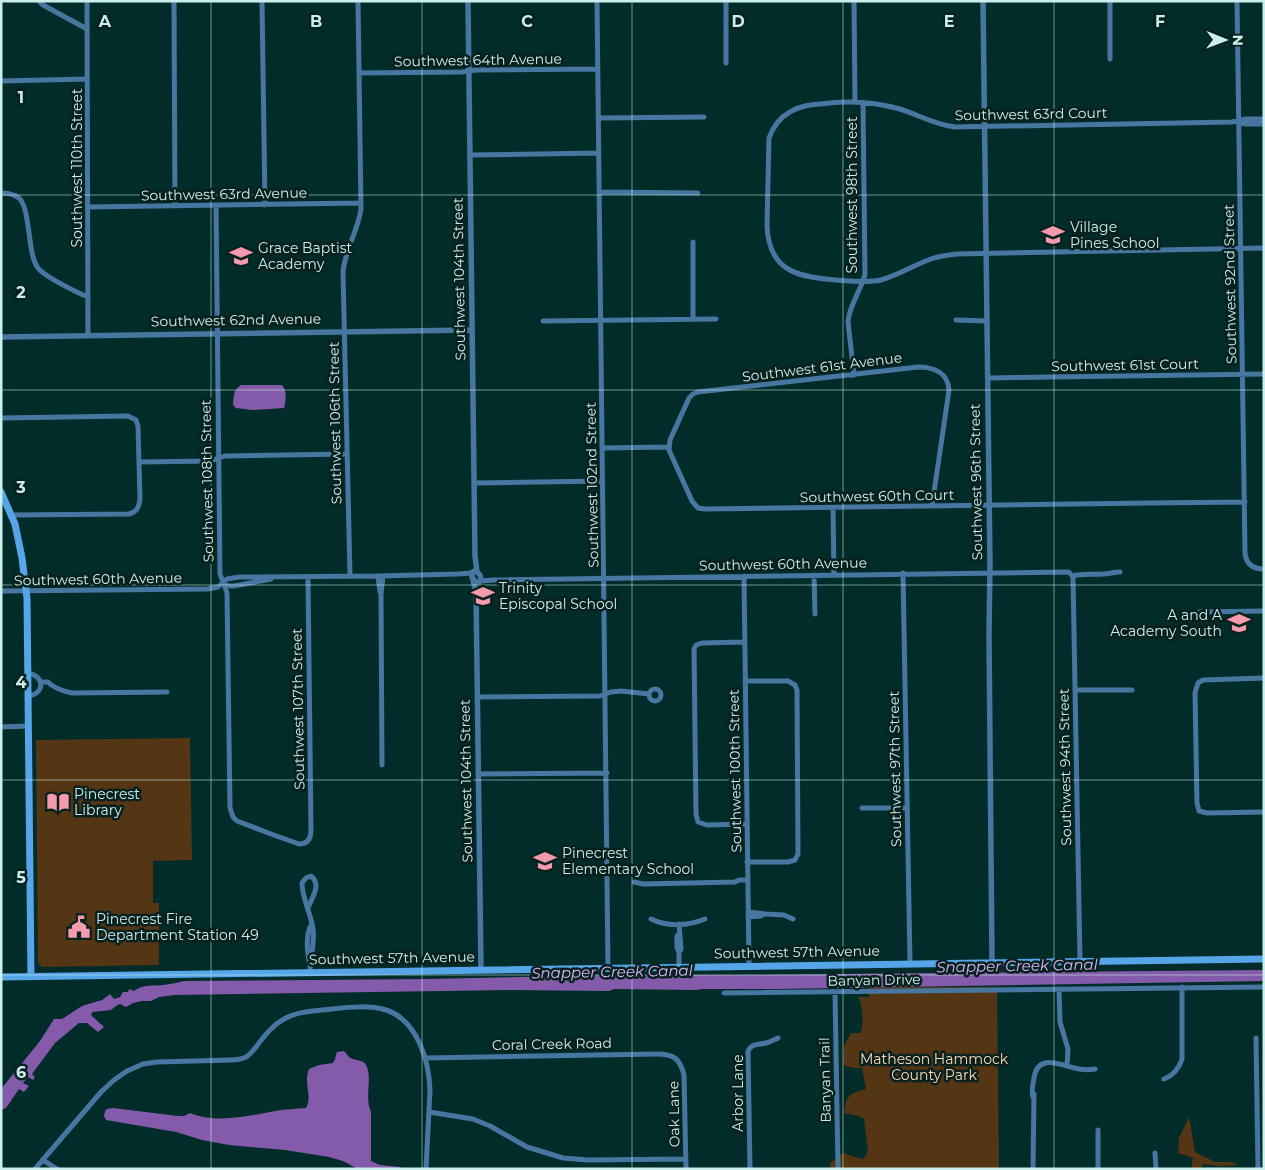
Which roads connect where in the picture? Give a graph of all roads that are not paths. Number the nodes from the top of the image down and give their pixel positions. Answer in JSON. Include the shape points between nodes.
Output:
{"nodes":[{"id":1,"x":39,"y":1,"type":"edge"},
{"id":2,"x":86,"y":1,"type":"edge"},
{"id":3,"x":174,"y":1,"type":"edge"},
{"id":4,"x":262,"y":1,"type":"edge"},
{"id":5,"x":358,"y":1,"type":"edge"},
{"id":6,"x":468,"y":1,"type":"edge"},
{"id":7,"x":597,"y":1,"type":"edge"},
{"id":8,"x":726,"y":1,"type":"edge"},
{"id":9,"x":854,"y":1,"type":"edge"},
{"id":10,"x":983,"y":1,"type":"edge"},
{"id":11,"x":1110,"y":1,"type":"edge"},
{"id":12,"x":1236,"y":1,"type":"edge"},
{"id":13,"x":87,"y":28,"type":"junction"},
{"id":14,"x":1110,"y":60,"type":"dead end"},
{"id":15,"x":726,"y":63,"type":"dead end"},
{"id":16,"x":598,"y":68,"type":"junction"},
{"id":17,"x":469,"y":71,"type":"junction"},
{"id":18,"x":359,"y":73,"type":"junction"},
{"id":19,"x":87,"y":80,"type":"junction"},
{"id":20,"x":1,"y":81,"type":"edge"},
{"id":21,"x":855,"y":101,"type":"junction"},
{"id":22,"x":863,"y":102,"type":"junction"},
{"id":23,"x":704,"y":117,"type":"dead end"},
{"id":24,"x":599,"y":118,"type":"junction"},
{"id":25,"x":1264,"y":119,"type":"edge"},
{"id":26,"x":1238,"y":121,"type":"junction"},
{"id":27,"x":1264,"y":124,"type":"edge"},
{"id":28,"x":984,"y":126,"type":"junction"},
{"id":29,"x":599,"y":153,"type":"junction"},
{"id":30,"x":470,"y":155,"type":"junction"},
{"id":31,"x":600,"y":192,"type":"junction"},
{"id":32,"x":698,"y":193,"type":"dead end"},
{"id":33,"x":1,"y":194,"type":"edge"},
{"id":34,"x":361,"y":203,"type":"junction"},
{"id":35,"x":265,"y":204,"type":"junction"},
{"id":36,"x":216,"y":205,"type":"junction"},
{"id":37,"x":175,"y":206,"type":"junction"},
{"id":38,"x":88,"y":207,"type":"junction"},
{"id":39,"x":693,"y":242,"type":"dead end"},
{"id":40,"x":1240,"y":248,"type":"junction"},
{"id":41,"x":1264,"y":248,"type":"edge"},
{"id":42,"x":986,"y":253,"type":"junction"},
{"id":43,"x":864,"y":281,"type":"junction"},
{"id":44,"x":88,"y":297,"type":"junction"},
{"id":45,"x":693,"y":319,"type":"junction"},
{"id":46,"x":716,"y":319,"type":"dead end"},
{"id":47,"x":601,"y":320,"type":"junction"},
{"id":48,"x":956,"y":320,"type":"dead end"},
{"id":49,"x":543,"y":321,"type":"dead end"},
{"id":50,"x":986,"y":321,"type":"junction"},
{"id":51,"x":472,"y":330,"type":"junction"},
{"id":52,"x":344,"y":331,"type":"junction"},
{"id":53,"x":217,"y":334,"type":"junction"},
{"id":54,"x":88,"y":335,"type":"junction"},
{"id":55,"x":1,"y":337,"type":"edge"},
{"id":56,"x":854,"y":374,"type":"junction"},
{"id":57,"x":1242,"y":374,"type":"junction"},
{"id":58,"x":1264,"y":374,"type":"edge"},
{"id":59,"x":988,"y":378,"type":"junction"},
{"id":60,"x":1,"y":418,"type":"edge"},
{"id":61,"x":669,"y":447,"type":"junction"},
{"id":62,"x":602,"y":448,"type":"junction"},
{"id":63,"x":347,"y":454,"type":"junction"},
{"id":64,"x":218,"y":458,"type":"junction"},
{"id":65,"x":139,"y":462,"type":"junction"},
{"id":66,"x":603,"y":481,"type":"junction"},
{"id":67,"x":474,"y":483,"type":"junction"},
{"id":68,"x":1,"y":492,"type":"edge"},
{"id":69,"x":1245,"y":502,"type":"junction"},
{"id":70,"x":989,"y":505,"type":"junction"},
{"id":71,"x":932,"y":506,"type":"junction"},
{"id":72,"x":5,"y":507,"type":"edge"},
{"id":73,"x":833,"y":508,"type":"junction"},
{"id":74,"x":12,"y":516,"type":"junction"},
{"id":75,"x":1264,"y":569,"type":"edge"},
{"id":76,"x":990,"y":572,"type":"junction"},
{"id":77,"x":1120,"y":572,"type":"dead end"},
{"id":78,"x":904,"y":573,"type":"junction"},
{"id":79,"x":814,"y":575,"type":"junction"},
{"id":80,"x":834,"y":575,"type":"junction"},
{"id":81,"x":1072,"y":575,"type":"junction"},
{"id":82,"x":350,"y":576,"type":"junction"},
{"id":83,"x":381,"y":576,"type":"junction"},
{"id":84,"x":476,"y":576,"type":"junction"},
{"id":85,"x":744,"y":576,"type":"junction"},
{"id":86,"x":275,"y":577,"type":"junction"},
{"id":87,"x":308,"y":577,"type":"junction"},
{"id":88,"x":604,"y":577,"type":"junction"},
{"id":89,"x":223,"y":583,"type":"junction"},
{"id":90,"x":26,"y":591,"type":"junction"},
{"id":91,"x":1,"y":592,"type":"edge"},
{"id":92,"x":1264,"y":611,"type":"edge"},
{"id":93,"x":1199,"y":612,"type":"dead end"},
{"id":94,"x":816,"y":614,"type":"dead end"},
{"id":95,"x":745,"y":642,"type":"junction"},
{"id":96,"x":28,"y":673,"type":"junction"},
{"id":97,"x":1264,"y":678,"type":"edge"},
{"id":98,"x":745,"y":681,"type":"junction"},
{"id":99,"x":41,"y":684,"type":"junction"},
{"id":100,"x":1075,"y":690,"type":"junction"},
{"id":101,"x":1132,"y":690,"type":"dead end"},
{"id":102,"x":167,"y":692,"type":"dead end"},
{"id":103,"x":606,"y":694,"type":"junction"},
{"id":104,"x":649,"y":694,"type":"dead end"},
{"id":105,"x":28,"y":696,"type":"junction"},
{"id":106,"x":478,"y":697,"type":"junction"},
{"id":107,"x":28,"y":726,"type":"junction"},
{"id":108,"x":1,"y":727,"type":"edge"},
{"id":109,"x":382,"y":765,"type":"dead end"},
{"id":110,"x":607,"y":773,"type":"junction"},
{"id":111,"x":478,"y":774,"type":"junction"},
{"id":112,"x":862,"y":808,"type":"dead end"},
{"id":113,"x":907,"y":808,"type":"junction"},
{"id":114,"x":1264,"y":812,"type":"edge"},
{"id":115,"x":231,"y":814,"type":"joint"},
{"id":116,"x":747,"y":824,"type":"junction"},
{"id":117,"x":748,"y":862,"type":"junction"},
{"id":118,"x":634,"y":882,"type":"dead end"},
{"id":119,"x":748,"y":882,"type":"junction"},
{"id":120,"x":308,"y":908,"type":"junction"},
{"id":121,"x":748,"y":914,"type":"junction"},
{"id":122,"x":651,"y":919,"type":"dead end"},
{"id":123,"x":705,"y":919,"type":"dead end"},
{"id":124,"x":793,"y":919,"type":"dead end"},
{"id":125,"x":679,"y":924,"type":"junction"},
{"id":126,"x":1264,"y":959,"type":"edge"},
{"id":127,"x":1080,"y":961,"type":"junction"},
{"id":128,"x":992,"y":962,"type":"junction"},
{"id":129,"x":910,"y":963,"type":"junction"},
{"id":130,"x":749,"y":966,"type":"junction"},
{"id":131,"x":679,"y":967,"type":"junction"},
{"id":132,"x":310,"y":968,"type":"junction"},
{"id":133,"x":608,"y":968,"type":"junction"},
{"id":134,"x":481,"y":970,"type":"junction"},
{"id":135,"x":1,"y":977,"type":"edge"},
{"id":136,"x":30,"y":977,"type":"junction"},
{"id":137,"x":1264,"y":987,"type":"edge"},
{"id":138,"x":1182,"y":988,"type":"junction"},
{"id":139,"x":1059,"y":989,"type":"junction"},
{"id":140,"x":835,"y":992,"type":"junction"},
{"id":141,"x":724,"y":993,"type":"dead end"},
{"id":142,"x":778,"y":1038,"type":"dead end"},
{"id":143,"x":1256,"y":1038,"type":"dead end"},
{"id":144,"x":425,"y":1058,"type":"junction"},
{"id":145,"x":678,"y":1060,"type":"joint"},
{"id":146,"x":1067,"y":1066,"type":"junction"},
{"id":147,"x":1095,"y":1069,"type":"dead end"},
{"id":148,"x":1164,"y":1079,"type":"dead end"},
{"id":149,"x":429,"y":1112,"type":"junction"},
{"id":150,"x":1098,"y":1130,"type":"dead end"},
{"id":151,"x":1155,"y":1154,"type":"dead end"},
{"id":152,"x":686,"y":1159,"type":"junction"},
{"id":153,"x":43,"y":1160,"type":"junction"},
{"id":154,"x":838,"y":1167,"type":"dead end"},
{"id":155,"x":35,"y":1169,"type":"edge"},
{"id":156,"x":57,"y":1169,"type":"edge"},
{"id":157,"x":426,"y":1169,"type":"edge"},
{"id":158,"x":686,"y":1169,"type":"edge"},
{"id":159,"x":750,"y":1169,"type":"edge"},
{"id":160,"x":1033,"y":1169,"type":"edge"},
{"id":161,"x":1098,"y":1169,"type":"edge"},
{"id":162,"x":1156,"y":1169,"type":"edge"},
{"id":163,"x":1258,"y":1169,"type":"edge"}],
"edges":[{"from":1,"to":13,"type":"street"},
{"from":2,"to":13,"type":"street","name":"Southwest 110th Street"},
{"from":3,"to":37,"type":"street"},
{"from":4,"to":35,"type":"street"},
{"from":5,"to":18,"type":"street","name":"Southwest 106th Street"},
{"from":6,"to":17,"type":"street","name":"Southwest 104th Street"},
{"from":7,"to":16,"type":"street","name":"Southwest 102nd Street"},
{"from":8,"to":15,"type":"street"},
{"from":9,"to":21,"type":"street","name":"Southwest 98th Street"},
{"from":10,"to":28,"type":"street","name":"Southwest 96th Street"},
{"from":11,"to":14,"type":"street"},
{"from":12,"to":26,"type":"street","name":"Southwest 92nd Street"},
{"from":13,"to":19,"type":"street","name":"Southwest 110th Street"},
{"from":16,"to":17,"type":"street","name":"Southwest 64th Avenue"},
{"from":16,"to":24,"type":"street","name":"Southwest 102nd Street"},
{"from":17,"to":18,"type":"street","name":"Southwest 64th Avenue"},
{"from":17,"to":30,"type":"street","name":"Southwest 104th Street"},
{"from":18,"to":34,"type":"street","name":"Southwest 106th Street"},
{"from":19,"to":20,"type":"street"},
{"from":19,"to":38,"type":"street","name":"Southwest 110th Street"},
{"from":21,"to":22,"type":"street","name":"Southwest 63rd Court"},
{"from":21,"to":43,"type":"street","name":"Southwest 63rd Court","via":[[796,108],[774,126],[768,142],[768,237],[774,255],[793,272],[832,280]]},
{"from":22,"to":28,"type":"street","name":"Southwest 63rd Court","via":[[900,109],[946,126]]},
{"from":22,"to":43,"type":"street","name":"Southwest 98th Street"},
{"from":23,"to":24,"type":"street"},
{"from":24,"to":29,"type":"street","name":"Southwest 102nd Street"},
{"from":25,"to":26,"type":"street","name":"Southwest 63rd Court"},
{"from":26,"to":27,"type":"street","name":"Southwest 63rd Court"},
{"from":26,"to":28,"type":"street","name":"Southwest 63rd Court"},
{"from":26,"to":40,"type":"street","name":"Southwest 92nd Street"},
{"from":28,"to":42,"type":"street","name":"Southwest 96th Street"},
{"from":29,"to":30,"type":"street"},
{"from":29,"to":31,"type":"street","name":"Southwest 102nd Street"},
{"from":30,"to":51,"type":"street","name":"Southwest 104th Street"},
{"from":31,"to":32,"type":"street"},
{"from":31,"to":47,"type":"street","name":"Southwest 102nd Street"},
{"from":33,"to":44,"type":"street","via":[[12,194],[22,201],[39,269]]},
{"from":34,"to":35,"type":"street","name":"Southwest 63rd Avenue"},
{"from":34,"to":52,"type":"street","name":"Southwest 106th Street","via":[[360,218],[344,264]]},
{"from":35,"to":36,"type":"street","name":"Southwest 63rd Avenue"},
{"from":36,"to":37,"type":"street","name":"Southwest 63rd Avenue"},
{"from":36,"to":53,"type":"street","name":"Southwest 108th Street"},
{"from":37,"to":38,"type":"street","name":"Southwest 63rd Avenue"},
{"from":38,"to":44,"type":"street","name":"Southwest 110th Street"},
{"from":39,"to":45,"type":"street"},
{"from":40,"to":41,"type":"street"},
{"from":40,"to":42,"type":"street"},
{"from":40,"to":57,"type":"street","name":"Southwest 92nd Street"},
{"from":42,"to":43,"type":"street","via":[[941,256],[887,278]]},
{"from":42,"to":50,"type":"street","name":"Southwest 96th Street"},
{"from":43,"to":56,"type":"street","name":"Southwest 98th Street","via":[[848,319]]},
{"from":44,"to":54,"type":"street","name":"Southwest 110th Street"},
{"from":45,"to":46,"type":"street"},
{"from":45,"to":47,"type":"street"},
{"from":47,"to":49,"type":"street"},
{"from":47,"to":62,"type":"street","name":"Southwest 102nd Street"},
{"from":48,"to":50,"type":"street"},
{"from":50,"to":59,"type":"street","name":"Southwest 96th Street"},
{"from":51,"to":52,"type":"street","name":"Southwest 62nd Avenue"},
{"from":51,"to":67,"type":"street","name":"Southwest 104th Street"},
{"from":52,"to":53,"type":"street","name":"Southwest 62nd Avenue"},
{"from":52,"to":63,"type":"street","name":"Southwest 106th Street"},
{"from":53,"to":54,"type":"street","name":"Southwest 62nd Avenue"},
{"from":53,"to":64,"type":"street","name":"Southwest 108th Street"},
{"from":54,"to":55,"type":"street","name":"Southwest 62nd Avenue"},
{"from":56,"to":61,"type":"street","name":"Southwest 61st Avenue","via":[[695,393],[684,408]]},
{"from":56,"to":71,"type":"street","name":"Southwest 61st Avenue","via":[[926,367],[938,371],[946,379],[949,395]]},
{"from":57,"to":58,"type":"street","name":"Southwest 61st Court"},
{"from":57,"to":59,"type":"street","name":"Southwest 61st Court"},
{"from":57,"to":69,"type":"street","name":"Southwest 92nd Street"},
{"from":59,"to":70,"type":"street","name":"Southwest 96th Street"},
{"from":60,"to":65,"type":"street","via":[[128,416],[135,419],[138,426]]},
{"from":61,"to":62,"type":"street"},
{"from":61,"to":73,"type":"street","name":"Southwest 60th Court","via":[[698,508]]},
{"from":62,"to":66,"type":"street","name":"Southwest 102nd Street"},
{"from":63,"to":64,"type":"street"},
{"from":63,"to":82,"type":"street","name":"Southwest 106th Street"},
{"from":64,"to":65,"type":"street","via":[[210,461]]},
{"from":64,"to":89,"type":"street","name":"Southwest 108th Street","via":[[220,574]]},
{"from":65,"to":74,"type":"street","via":[[140,503],[136,511],[129,514]]},
{"from":66,"to":67,"type":"street"},
{"from":66,"to":88,"type":"street","name":"Southwest 102nd Street"},
{"from":67,"to":84,"type":"street","name":"Southwest 104th Street"},
{"from":68,"to":72,"type":"main road"},
{"from":69,"to":70,"type":"street","name":"Southwest 60th Court"},
{"from":69,"to":75,"type":"street","name":"Southwest 92nd Street","via":[[1246,560],[1255,568]]},
{"from":70,"to":71,"type":"street","name":"Southwest 60th Court"},
{"from":70,"to":76,"type":"street","name":"Southwest 96th Street"},
{"from":71,"to":73,"type":"street","name":"Southwest 60th Court"},
{"from":72,"to":74,"type":"main road"},
{"from":73,"to":80,"type":"street"},
{"from":74,"to":90,"type":"main road"},
{"from":76,"to":78,"type":"street","name":"Southwest 60th Avenue"},
{"from":76,"to":81,"type":"street","name":"Southwest 60th Avenue","via":[[1067,571]]},
{"from":76,"to":128,"type":"street","name":"Southwest 96th Street"},
{"from":77,"to":81,"type":"street","name":"Southwest 60th Avenue"},
{"from":78,"to":80,"type":"street","name":"Southwest 60th Avenue"},
{"from":78,"to":113,"type":"street","name":"Southwest 97th Street"},
{"from":79,"to":80,"type":"street","name":"Southwest 60th Avenue"},
{"from":79,"to":85,"type":"street","name":"Southwest 60th Avenue"},
{"from":79,"to":94,"type":"street"},
{"from":81,"to":100,"type":"street","name":"Southwest 94th Street"},
{"from":82,"to":83,"type":"street","name":"Southwest 60th Avenue"},
{"from":82,"to":87,"type":"street","name":"Southwest 60th Avenue"},
{"from":83,"to":84,"type":"street","name":"Southwest 60th Avenue"},
{"from":83,"to":109,"type":"street"},
{"from":84,"to":88,"type":"street","name":"Southwest 60th Avenue","via":[[494,580]]},
{"from":84,"to":106,"type":"street","name":"Southwest 104th Street"},
{"from":85,"to":88,"type":"street","name":"Southwest 60th Avenue"},
{"from":85,"to":95,"type":"street","name":"Southwest 100th Street"},
{"from":86,"to":87,"type":"street","name":"Southwest 60th Avenue"},
{"from":86,"to":89,"type":"street","name":"Southwest 60th Avenue","via":[[234,586]]},
{"from":86,"to":89,"type":"street","name":"Southwest 60th Avenue","via":[[234,577]]},
{"from":87,"to":115,"type":"street","name":"Southwest 107th Street","via":[[311,830],[308,841],[297,843],[237,821]]},
{"from":88,"to":103,"type":"street","name":"Southwest 102nd Street"},
{"from":89,"to":90,"type":"street","name":"Southwest 60th Avenue","via":[[208,589]]},
{"from":89,"to":115,"type":"street","name":"Southwest 108th Street","via":[[227,593]]},
{"from":90,"to":91,"type":"street","name":"Southwest 60th Avenue"},
{"from":90,"to":96,"type":"main road"},
{"from":92,"to":93,"type":"street"},
{"from":95,"to":98,"type":"street","name":"Southwest 100th Street"},
{"from":95,"to":116,"type":"street","via":[[702,643],[696,646],[695,794],[698,822],[707,825]]},
{"from":96,"to":99,"type":"street","via":[[36,675]]},
{"from":96,"to":105,"type":"main road"},
{"from":97,"to":114,"type":"street","via":[[1208,679],[1198,683],[1195,693],[1199,811]]},
{"from":98,"to":116,"type":"street","name":"Southwest 100th Street"},
{"from":98,"to":117,"type":"street","via":[[788,681],[796,686],[799,852],[795,860],[788,862]]},
{"from":99,"to":102,"type":"street","via":[[72,693]]},
{"from":99,"to":105,"type":"street","via":[[34,695]]},
{"from":100,"to":101,"type":"street"},
{"from":100,"to":127,"type":"street","name":"Southwest 94th Street"},
{"from":103,"to":104,"type":"street","via":[[621,691]]},
{"from":103,"to":106,"type":"street"},
{"from":103,"to":110,"type":"street","name":"Southwest 102nd Street"},
{"from":105,"to":107,"type":"main road"},
{"from":106,"to":111,"type":"street","name":"Southwest 104th Street"},
{"from":107,"to":108,"type":"street"},
{"from":107,"to":136,"type":"main road"},
{"from":110,"to":111,"type":"street"},
{"from":110,"to":133,"type":"street","name":"Southwest 102nd Street"},
{"from":111,"to":134,"type":"street","name":"Southwest 104th Street"},
{"from":112,"to":113,"type":"street"},
{"from":113,"to":129,"type":"street","name":"Southwest 97th Street"},
{"from":116,"to":117,"type":"street","name":"Southwest 100th Street"},
{"from":117,"to":119,"type":"street","name":"Southwest 100th Street"},
{"from":118,"to":119,"type":"street"},
{"from":119,"to":121,"type":"street","name":"Southwest 100th Street"},
{"from":120,"to":120,"type":"street","via":[[316,888],[311,876],[302,883]]},
{"from":120,"to":132,"type":"street","via":[[314,935]]},
{"from":121,"to":124,"type":"street","via":[[784,915]]},
{"from":121,"to":130,"type":"street","name":"Southwest 100th Street"},
{"from":122,"to":125,"type":"street","via":[[661,924]]},
{"from":123,"to":125,"type":"street"},
{"from":125,"to":131,"type":"street"},
{"from":126,"to":127,"type":"main road","name":"Southwest 57th Avenue"},
{"from":127,"to":128,"type":"main road","name":"Southwest 57th Avenue"},
{"from":128,"to":129,"type":"main road","name":"Southwest 57th Avenue"},
{"from":129,"to":130,"type":"main road","name":"Southwest 57th Avenue"},
{"from":130,"to":131,"type":"main road","name":"Southwest 57th Avenue"},
{"from":131,"to":133,"type":"main road","name":"Southwest 57th Avenue"},
{"from":132,"to":134,"type":"main road","name":"Southwest 57th Avenue"},
{"from":132,"to":136,"type":"main road","name":"Southwest 57th Avenue"},
{"from":133,"to":134,"type":"main road","name":"Southwest 57th Avenue"},
{"from":135,"to":136,"type":"main road","name":"Southwest 57th Avenue"},
{"from":137,"to":138,"type":"street","name":"Banyan Drive"},
{"from":138,"to":139,"type":"street","name":"Banyan Drive"},
{"from":138,"to":148,"type":"street","via":[[1182,1059],[1174,1074]]},
{"from":139,"to":140,"type":"street","name":"Banyan Drive"},
{"from":139,"to":146,"type":"street","via":[[1060,1022],[1068,1049]]},
{"from":140,"to":141,"type":"street","name":"Banyan Drive"},
{"from":140,"to":154,"type":"street","name":"Banyan Trail"},
{"from":142,"to":159,"type":"street","name":"Arbor Lane","via":[[753,1045],[748,1051]]},
{"from":143,"to":163,"type":"street"},
{"from":144,"to":145,"type":"street","name":"Coral Creek Road","via":[[656,1054]]},
{"from":144,"to":149,"type":"street","via":[[430,1082]]},
{"from":144,"to":153,"type":"street","via":[[411,1028],[388,1011],[353,1007],[294,1014],[274,1026],[251,1053],[242,1058],[152,1062],[120,1075],[101,1092]]},
{"from":145,"to":152,"type":"street","name":"Oak Lane","via":[[685,1080]]},
{"from":146,"to":147,"type":"street"},
{"from":146,"to":160,"type":"street","via":[[1052,1062],[1037,1069],[1032,1085]]},
{"from":149,"to":152,"type":"street","via":[[473,1119],[527,1147],[562,1158]]},
{"from":149,"to":157,"type":"street"},
{"from":150,"to":161,"type":"street"},
{"from":151,"to":162,"type":"street"},
{"from":152,"to":158,"type":"street","name":"Oak Lane"},
{"from":153,"to":155,"type":"street"},
{"from":153,"to":156,"type":"street"}]}
